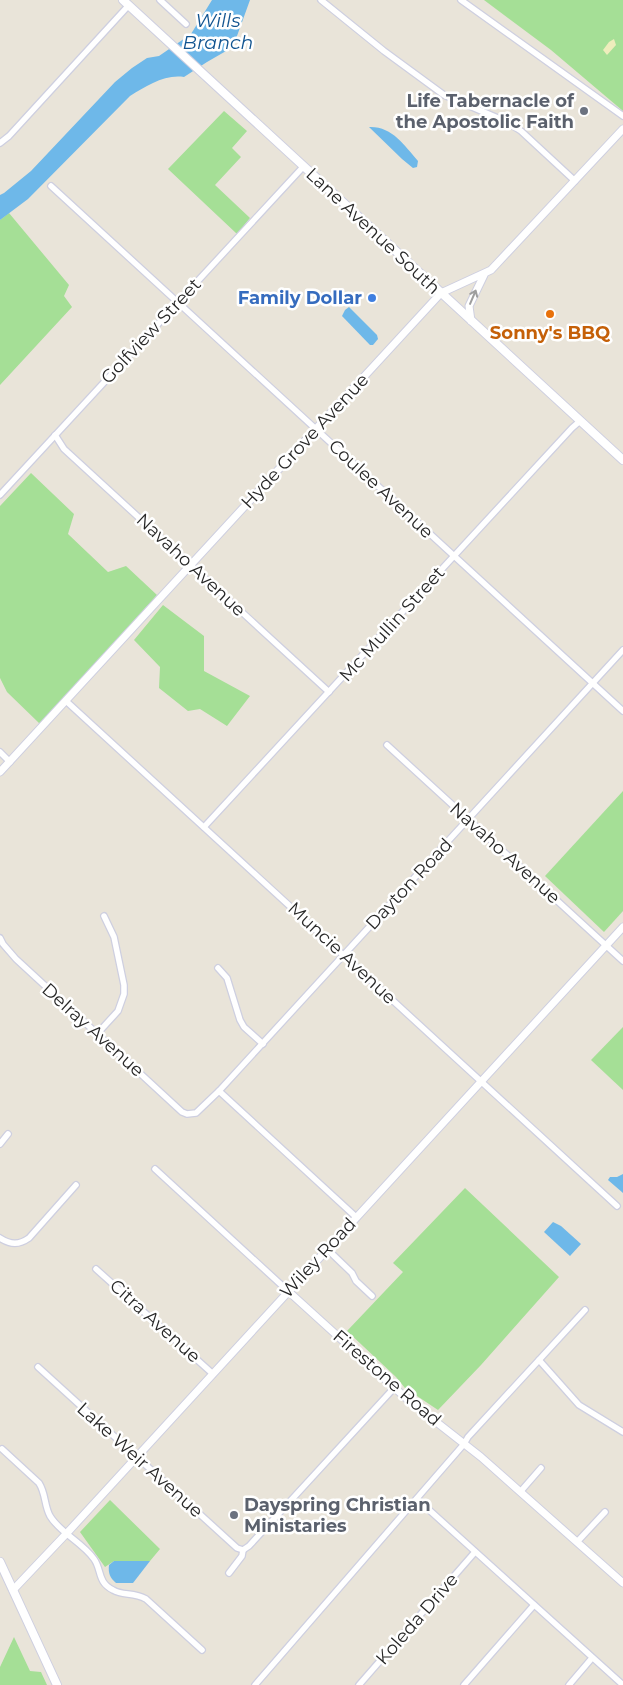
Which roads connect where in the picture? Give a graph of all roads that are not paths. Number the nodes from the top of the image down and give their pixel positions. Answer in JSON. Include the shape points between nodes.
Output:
{"nodes":[{"id":1,"x":160,"y":0,"type":"edge"},
{"id":2,"x":321,"y":0,"type":"edge"},
{"id":3,"x":461,"y":0,"type":"edge"},
{"id":4,"x":126,"y":3,"type":"edge"},
{"id":5,"x":186,"y":24,"type":"dead end"},
{"id":6,"x":623,"y":116,"type":"edge"},
{"id":7,"x":623,"y":129,"type":"edge"},
{"id":8,"x":0,"y":143,"type":"edge"},
{"id":9,"x":303,"y":167,"type":"junction"},
{"id":10,"x":575,"y":181,"type":"junction"},
{"id":11,"x":51,"y":186,"type":"dead end"},
{"id":12,"x":484,"y":275,"type":"junction"},
{"id":13,"x":441,"y":293,"type":"junction"},
{"id":14,"x":178,"y":301,"type":"junction"},
{"id":15,"x":471,"y":321,"type":"junction"},
{"id":16,"x":580,"y":421,"type":"junction"},
{"id":17,"x":316,"y":429,"type":"junction"},
{"id":18,"x":55,"y":435,"type":"junction"},
{"id":19,"x":623,"y":460,"type":"edge"},
{"id":20,"x":0,"y":496,"type":"edge"},
{"id":21,"x":454,"y":556,"type":"junction"},
{"id":22,"x":191,"y":565,"type":"junction"},
{"id":23,"x":623,"y":650,"type":"edge"},
{"id":24,"x":592,"y":683,"type":"junction"},
{"id":25,"x":329,"y":692,"type":"junction"},
{"id":26,"x":66,"y":700,"type":"junction"},
{"id":27,"x":623,"y":711,"type":"edge"},
{"id":28,"x":387,"y":745,"type":"dead end"},
{"id":29,"x":0,"y":752,"type":"edge"},
{"id":30,"x":10,"y":762,"type":"junction"},
{"id":31,"x":0,"y":772,"type":"edge"},
{"id":32,"x":469,"y":819,"type":"junction"},
{"id":33,"x":204,"y":827,"type":"junction"},
{"id":34,"x":104,"y":916,"type":"dead end"},
{"id":35,"x":623,"y":926,"type":"edge"},
{"id":36,"x":0,"y":938,"type":"edge"},
{"id":37,"x":606,"y":945,"type":"junction"},
{"id":38,"x":344,"y":955,"type":"junction"},
{"id":39,"x":623,"y":961,"type":"edge"},
{"id":40,"x":218,"y":968,"type":"dead end"},
{"id":41,"x":97,"y":1034,"type":"junction"},
{"id":42,"x":263,"y":1044,"type":"junction"},
{"id":43,"x":481,"y":1082,"type":"junction"},
{"id":44,"x":219,"y":1091,"type":"junction"},
{"id":45,"x":192,"y":1114,"type":"joint"},
{"id":46,"x":8,"y":1134,"type":"dead end"},
{"id":47,"x":0,"y":1144,"type":"edge"},
{"id":48,"x":155,"y":1169,"type":"dead end"},
{"id":49,"x":76,"y":1185,"type":"dead end"},
{"id":50,"x":617,"y":1206,"type":"dead end"},
{"id":51,"x":356,"y":1217,"type":"junction"},
{"id":52,"x":0,"y":1238,"type":"edge"},
{"id":53,"x":327,"y":1249,"type":"junction"},
{"id":54,"x":96,"y":1269,"type":"dead end"},
{"id":55,"x":288,"y":1291,"type":"junction"},
{"id":56,"x":372,"y":1296,"type":"dead end"},
{"id":57,"x":585,"y":1310,"type":"dead end"},
{"id":58,"x":540,"y":1360,"type":"junction"},
{"id":59,"x":38,"y":1367,"type":"dead end"},
{"id":60,"x":213,"y":1374,"type":"junction"},
{"id":61,"x":394,"y":1388,"type":"junction"},
{"id":62,"x":623,"y":1432,"type":"edge"},
{"id":63,"x":464,"y":1444,"type":"junction"},
{"id":64,"x":2,"y":1449,"type":"dead end"},
{"id":65,"x":136,"y":1457,"type":"junction"},
{"id":66,"x":541,"y":1468,"type":"dead end"},
{"id":67,"x":520,"y":1491,"type":"junction"},
{"id":68,"x":417,"y":1499,"type":"junction"},
{"id":69,"x":605,"y":1512,"type":"dead end"},
{"id":70,"x":67,"y":1533,"type":"junction"},
{"id":71,"x":577,"y":1542,"type":"junction"},
{"id":72,"x":243,"y":1550,"type":"junction"},
{"id":73,"x":475,"y":1552,"type":"junction"},
{"id":74,"x":0,"y":1562,"type":"edge"},
{"id":75,"x":230,"y":1573,"type":"dead end"},
{"id":76,"x":623,"y":1583,"type":"edge"},
{"id":77,"x":13,"y":1590,"type":"junction"},
{"id":78,"x":534,"y":1605,"type":"junction"},
{"id":79,"x":202,"y":1650,"type":"dead end"},
{"id":80,"x":592,"y":1658,"type":"junction"},
{"id":81,"x":57,"y":1685,"type":"edge"},
{"id":82,"x":255,"y":1685,"type":"edge"},
{"id":83,"x":359,"y":1685,"type":"edge"},
{"id":84,"x":464,"y":1685,"type":"edge"},
{"id":85,"x":569,"y":1685,"type":"edge"},
{"id":86,"x":623,"y":1685,"type":"edge"}],
"edges":[{"from":1,"to":5,"type":"street"},
{"from":2,"to":10,"type":"street","via":[[444,95],[521,131]]},
{"from":3,"to":6,"type":"street"},
{"from":4,"to":8,"type":"street"},
{"from":4,"to":9,"type":"main road","name":"Lane Avenue South"},
{"from":7,"to":10,"type":"street","name":"Hyde Grove Avenue"},
{"from":9,"to":13,"type":"main road","name":"Lane Avenue South"},
{"from":9,"to":14,"type":"street","name":"Golfview Street"},
{"from":10,"to":12,"type":"street","name":"Hyde Grove Avenue","via":[[506,256]]},
{"from":11,"to":14,"type":"street","name":"Coulee Avenue"},
{"from":12,"to":13,"type":"street","name":"Hyde Grove Avenue"},
{"from":15,"to":12,"type":"street","one_way":true,"via":[[469,306]]},
{"from":13,"to":15,"type":"main road","name":"Lane Avenue South"},
{"from":13,"to":17,"type":"street","name":"Hyde Grove Avenue"},
{"from":14,"to":17,"type":"street","name":"Coulee Avenue"},
{"from":14,"to":18,"type":"street","name":"Golfview Street"},
{"from":15,"to":16,"type":"main road","name":"Lane Avenue South"},
{"from":16,"to":19,"type":"main road","name":"Lane Avenue South"},
{"from":16,"to":21,"type":"street","name":"Mc Mullin Street"},
{"from":17,"to":21,"type":"street","name":"Coulee Avenue"},
{"from":17,"to":22,"type":"street","name":"Hyde Grove Avenue"},
{"from":18,"to":20,"type":"street","name":"Golfview Street"},
{"from":18,"to":22,"type":"street","name":"Navaho Avenue","via":[[64,449]]},
{"from":21,"to":24,"type":"street","name":"Coulee Avenue"},
{"from":21,"to":25,"type":"street","name":"Mc Mullin Street"},
{"from":22,"to":25,"type":"street","name":"Navaho Avenue"},
{"from":22,"to":26,"type":"street","name":"Hyde Grove Avenue"},
{"from":23,"to":24,"type":"street","name":"Dayton Road"},
{"from":24,"to":27,"type":"street","name":"Coulee Avenue"},
{"from":24,"to":32,"type":"street","name":"Dayton Road"},
{"from":25,"to":33,"type":"street","name":"Mc Mullin Street"},
{"from":26,"to":30,"type":"street","name":"Hyde Grove Avenue"},
{"from":26,"to":33,"type":"street","name":"Muncie Avenue"},
{"from":28,"to":32,"type":"street","name":"Navaho Avenue"},
{"from":29,"to":30,"type":"street"},
{"from":30,"to":31,"type":"street","name":"Hyde Grove Avenue"},
{"from":32,"to":37,"type":"street","name":"Navaho Avenue"},
{"from":32,"to":38,"type":"street","name":"Dayton Road"},
{"from":33,"to":38,"type":"street","name":"Muncie Avenue"},
{"from":34,"to":41,"type":"street","via":[[114,937],[124,994],[118,1011]]},
{"from":35,"to":37,"type":"street","name":"Wiley Road"},
{"from":36,"to":41,"type":"street","name":"Delray Avenue","via":[[7,951]]},
{"from":37,"to":39,"type":"street","name":"Navaho Avenue"},
{"from":37,"to":43,"type":"street","name":"Wiley Road"},
{"from":38,"to":42,"type":"street","name":"Dayton Road"},
{"from":38,"to":43,"type":"street","name":"Muncie Avenue"},
{"from":40,"to":42,"type":"street","via":[[227,978],[244,1027]]},
{"from":41,"to":45,"type":"street","name":"Delray Avenue","via":[[182,1112]]},
{"from":42,"to":44,"type":"street","name":"Dayton Road"},
{"from":43,"to":50,"type":"street","name":"Muncie Avenue"},
{"from":43,"to":51,"type":"street","name":"Wiley Road"},
{"from":44,"to":45,"type":"street","name":"Dayton Road","via":[[201,1110]]},
{"from":44,"to":51,"type":"street"},
{"from":46,"to":47,"type":"street"},
{"from":48,"to":55,"type":"street","name":"Firestone Road"},
{"from":49,"to":52,"type":"street","via":[[30,1238],[18,1244]]},
{"from":51,"to":53,"type":"street","name":"Wiley Road"},
{"from":53,"to":55,"type":"street","name":"Wiley Road"},
{"from":53,"to":56,"type":"street"},
{"from":54,"to":60,"type":"street","name":"Citra Avenue"},
{"from":55,"to":60,"type":"street","name":"Wiley Road"},
{"from":55,"to":61,"type":"street","name":"Firestone Road"},
{"from":57,"to":58,"type":"street"},
{"from":58,"to":62,"type":"street","via":[[579,1405]]},
{"from":58,"to":63,"type":"street"},
{"from":59,"to":65,"type":"street","name":"Lake Weir Avenue"},
{"from":60,"to":65,"type":"street","name":"Wiley Road"},
{"from":61,"to":63,"type":"street","name":"Firestone Road"},
{"from":61,"to":72,"type":"street"},
{"from":63,"to":67,"type":"street","name":"Firestone Road"},
{"from":63,"to":68,"type":"street"},
{"from":64,"to":70,"type":"street","via":[[39,1483],[44,1490],[49,1514]]},
{"from":65,"to":70,"type":"street","name":"Wiley Road"},
{"from":65,"to":72,"type":"street","name":"Lake Weir Avenue"},
{"from":66,"to":67,"type":"street"},
{"from":67,"to":71,"type":"street","name":"Firestone Road"},
{"from":68,"to":73,"type":"street"},
{"from":68,"to":82,"type":"street"},
{"from":69,"to":71,"type":"street"},
{"from":70,"to":77,"type":"street","name":"Wiley Road"},
{"from":70,"to":79,"type":"street","via":[[95,1560],[100,1579],[106,1585],[122,1594],[138,1594],[146,1598]]},
{"from":71,"to":76,"type":"street","name":"Firestone Road"},
{"from":72,"to":75,"type":"street"},
{"from":73,"to":78,"type":"street"},
{"from":73,"to":83,"type":"street","name":"Koleda Drive"},
{"from":74,"to":77,"type":"main road"},
{"from":77,"to":81,"type":"main road"},
{"from":78,"to":80,"type":"street"},
{"from":78,"to":84,"type":"street"},
{"from":80,"to":85,"type":"street"},
{"from":80,"to":86,"type":"street"}]}
